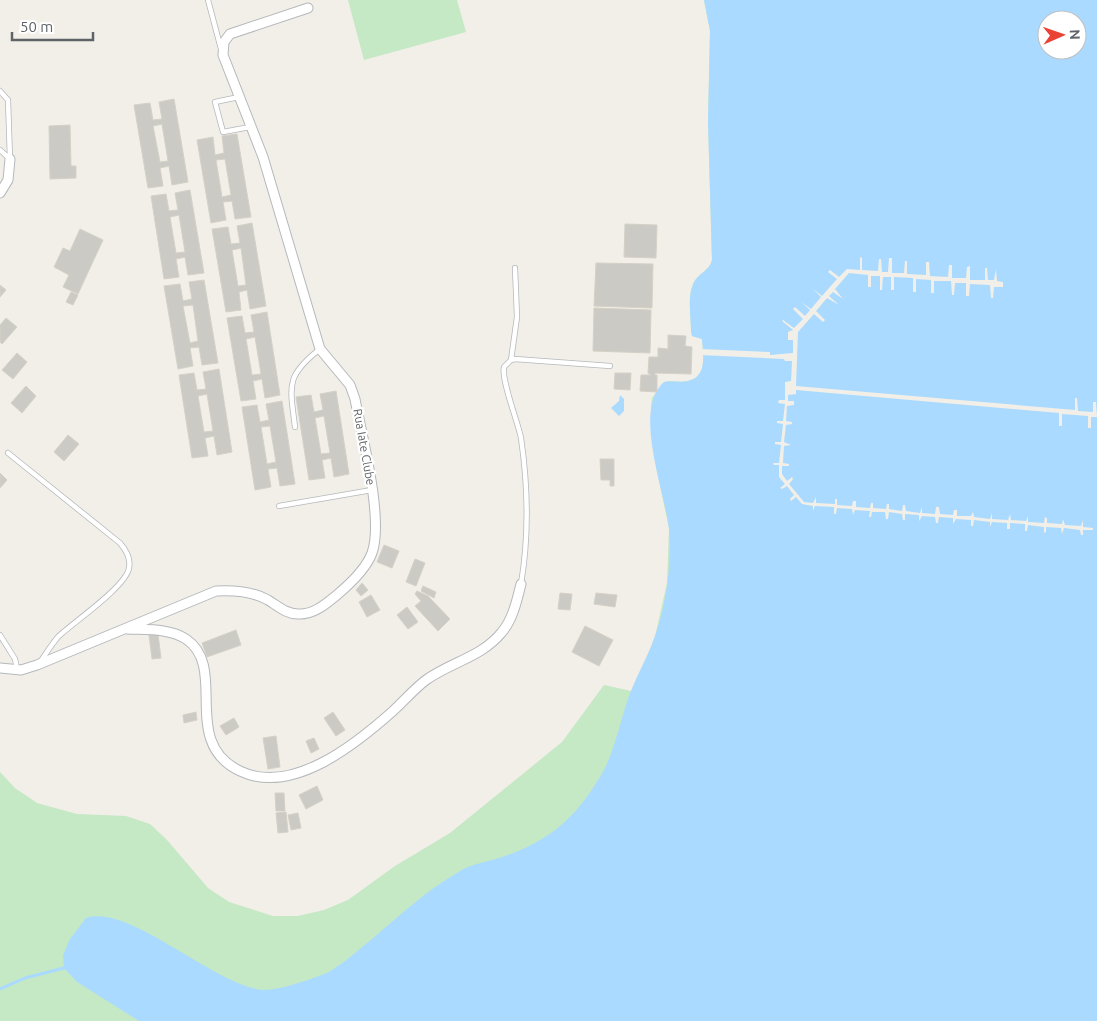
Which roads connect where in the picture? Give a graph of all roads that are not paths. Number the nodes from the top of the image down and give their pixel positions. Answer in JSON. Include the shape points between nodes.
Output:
{"nodes":[{"id":1,"x":208,"y":0,"type":"edge"},
{"id":2,"x":308,"y":8,"type":"dead end"},
{"id":3,"x":224,"y":55,"type":"junction"},
{"id":4,"x":0,"y":91,"type":"edge"},
{"id":5,"x":239,"y":96,"type":"junction"},
{"id":6,"x":250,"y":127,"type":"junction"},
{"id":7,"x":0,"y":150,"type":"edge"},
{"id":8,"x":10,"y":159,"type":"junction"},
{"id":9,"x":0,"y":193,"type":"edge"},
{"id":10,"x":514,"y":268,"type":"dead end"},
{"id":11,"x":320,"y":349,"type":"junction"},
{"id":12,"x":511,"y":360,"type":"junction"},
{"id":13,"x":610,"y":366,"type":"dead end"},
{"id":14,"x":295,"y":427,"type":"dead end"},
{"id":15,"x":8,"y":453,"type":"dead end"},
{"id":16,"x":372,"y":490,"type":"junction"},
{"id":17,"x":279,"y":506,"type":"dead end"},
{"id":18,"x":521,"y":584,"type":"joint"},
{"id":19,"x":124,"y":629,"type":"junction"},
{"id":20,"x":0,"y":635,"type":"edge"},
{"id":21,"x":37,"y":665,"type":"junction"},
{"id":22,"x":0,"y":668,"type":"edge"},
{"id":23,"x":17,"y":670,"type":"junction"}],
"edges":[{"from":1,"to":3,"type":"lane","via":[[216,37]]},
{"from":2,"to":3,"type":"street","via":[[230,34],[224,42]]},
{"from":3,"to":5,"type":"street","name":"Rua Iate Clube"},
{"from":4,"to":8,"type":"lane","via":[[8,100]]},
{"from":5,"to":6,"type":"street","name":"Rua Iate Clube"},
{"from":5,"to":6,"type":"lane","via":[[216,102],[223,132]]},
{"from":6,"to":11,"type":"street","name":"Rua Iate Clube","via":[[263,157]]},
{"from":7,"to":8,"type":"lane"},
{"from":8,"to":9,"type":"street","via":[[8,180]]},
{"from":10,"to":12,"type":"lane","via":[[517,317]]},
{"from":11,"to":14,"type":"lane","via":[[302,363],[292,379]]},
{"from":11,"to":16,"type":"street","name":"Rua Iate Clube","via":[[350,385]]},
{"from":12,"to":13,"type":"lane"},
{"from":12,"to":18,"type":"lane","via":[[503,371],[520,435],[525,481],[526,553]]},
{"from":15,"to":21,"type":"lane","via":[[120,543],[129,559],[125,575],[97,606],[59,636]]},
{"from":16,"to":17,"type":"lane"},
{"from":16,"to":19,"type":"street","name":"Rua Iate Clube","via":[[373,552],[361,571],[320,608],[310,613],[292,614],[253,594],[216,591]]},
{"from":18,"to":19,"type":"street","via":[[510,620],[492,643],[477,654],[438,672],[347,746],[302,772],[281,778],[258,777],[240,771],[223,758],[212,742],[206,724],[202,659],[192,644],[167,632]]},
{"from":19,"to":21,"type":"street","name":"Rua Iate Clube"},
{"from":20,"to":23,"type":"lane","via":[[15,659]]},
{"from":21,"to":23,"type":"street","name":"Rua Iate Clube"},
{"from":22,"to":23,"type":"street","name":"Rua Iate Clube"}]}
